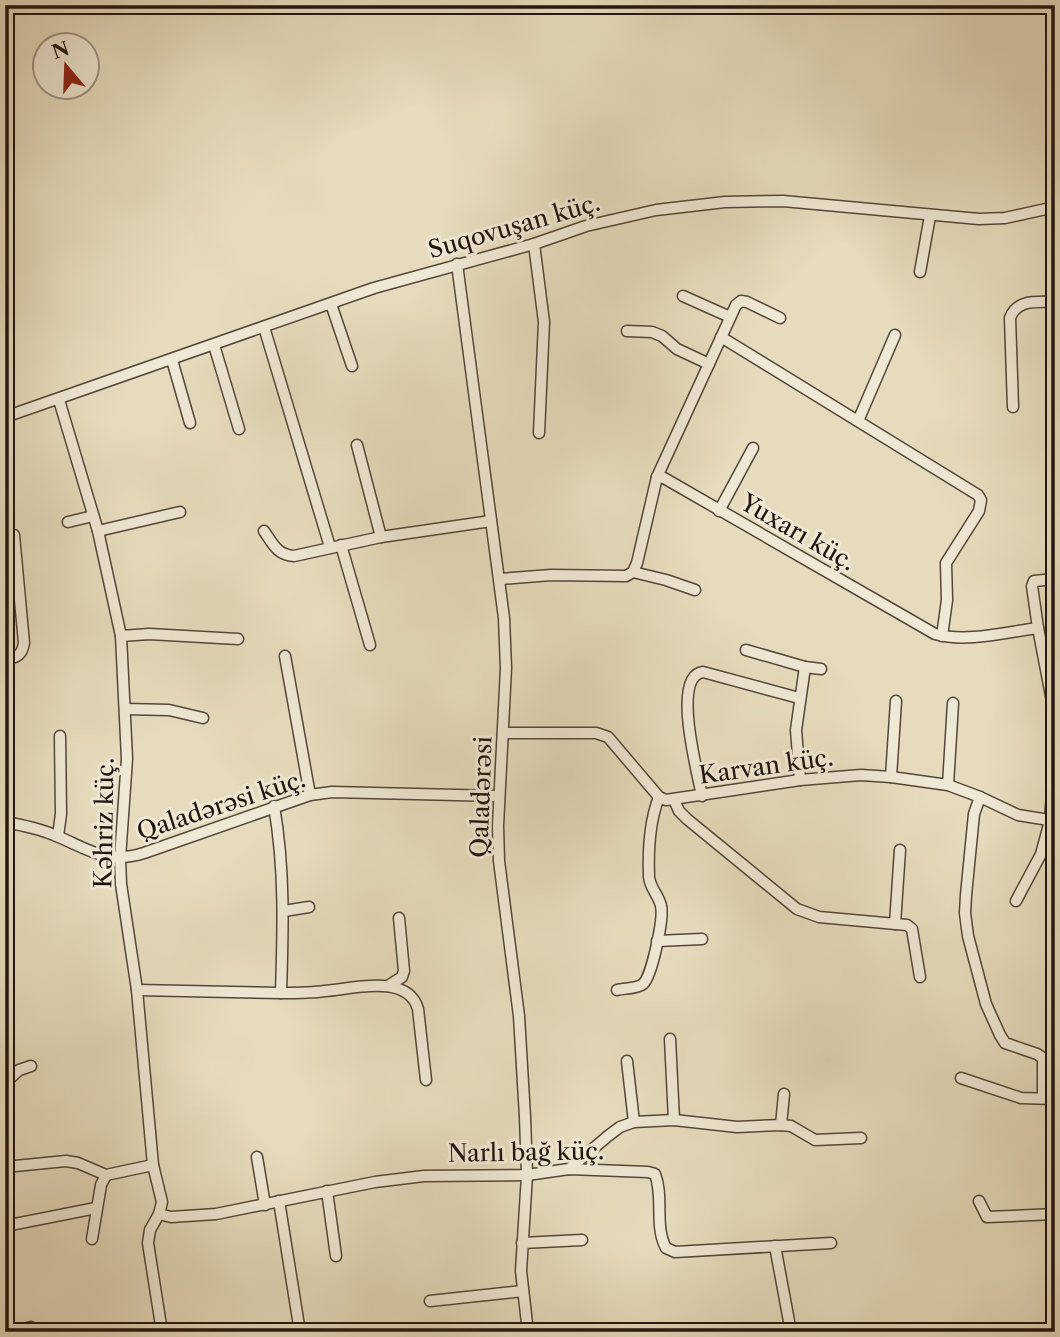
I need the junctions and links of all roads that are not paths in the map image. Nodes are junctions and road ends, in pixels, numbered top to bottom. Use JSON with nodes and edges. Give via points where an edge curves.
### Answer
{"nodes":[{"id":1,"x":1055,"y":206,"type":"edge"},
{"id":2,"x":930,"y":216,"type":"junction"},
{"id":3,"x":534,"y":244,"type":"junction"},
{"id":4,"x":457,"y":264,"type":"junction"},
{"id":5,"x":919,"y":272,"type":"dead end"},
{"id":6,"x":683,"y":296,"type":"dead end"},
{"id":7,"x":1055,"y":302,"type":"edge"},
{"id":8,"x":331,"y":303,"type":"junction"},
{"id":9,"x":730,"y":317,"type":"junction"},
{"id":10,"x":780,"y":318,"type":"dead end"},
{"id":11,"x":264,"y":327,"type":"junction"},
{"id":12,"x":627,"y":331,"type":"dead end"},
{"id":13,"x":895,"y":334,"type":"dead end"},
{"id":14,"x":722,"y":337,"type":"junction"},
{"id":15,"x":214,"y":345,"type":"junction"},
{"id":16,"x":172,"y":360,"type":"junction"},
{"id":17,"x":709,"y":364,"type":"junction"},
{"id":18,"x":352,"y":366,"type":"dead end"},
{"id":19,"x":59,"y":400,"type":"junction"},
{"id":20,"x":1013,"y":407,"type":"dead end"},
{"id":21,"x":5,"y":417,"type":"edge"},
{"id":22,"x":858,"y":421,"type":"junction"},
{"id":23,"x":190,"y":423,"type":"dead end"},
{"id":24,"x":239,"y":429,"type":"dead end"},
{"id":25,"x":539,"y":433,"type":"dead end"},
{"id":26,"x":357,"y":445,"type":"dead end"},
{"id":27,"x":753,"y":448,"type":"dead end"},
{"id":28,"x":657,"y":477,"type":"junction"},
{"id":29,"x":719,"y":510,"type":"junction"},
{"id":30,"x":180,"y":512,"type":"dead end"},
{"id":31,"x":93,"y":516,"type":"junction"},
{"id":32,"x":491,"y":521,"type":"junction"},
{"id":33,"x":68,"y":522,"type":"dead end"},
{"id":34,"x":98,"y":531,"type":"junction"},
{"id":35,"x":264,"y":531,"type":"dead end"},
{"id":36,"x":14,"y":536,"type":"dead end"},
{"id":37,"x":381,"y":537,"type":"junction"},
{"id":38,"x":336,"y":546,"type":"junction"},
{"id":39,"x":633,"y":572,"type":"junction"},
{"id":40,"x":500,"y":579,"type":"junction"},
{"id":41,"x":1055,"y":579,"type":"edge"},
{"id":42,"x":695,"y":590,"type":"dead end"},
{"id":43,"x":1038,"y":628,"type":"junction"},
{"id":44,"x":121,"y":636,"type":"junction"},
{"id":45,"x":942,"y":636,"type":"junction"},
{"id":46,"x":238,"y":639,"type":"dead end"},
{"id":47,"x":370,"y":645,"type":"dead end"},
{"id":48,"x":746,"y":650,"type":"dead end"},
{"id":49,"x":285,"y":656,"type":"dead end"},
{"id":50,"x":5,"y":659,"type":"edge"},
{"id":51,"x":805,"y":667,"type":"junction"},
{"id":52,"x":821,"y":669,"type":"dead end"},
{"id":53,"x":799,"y":698,"type":"junction"},
{"id":54,"x":896,"y":701,"type":"dead end"},
{"id":55,"x":953,"y":703,"type":"dead end"},
{"id":56,"x":125,"y":709,"type":"junction"},
{"id":57,"x":203,"y":718,"type":"dead end"},
{"id":58,"x":504,"y":733,"type":"junction"},
{"id":59,"x":1055,"y":735,"type":"edge"},
{"id":60,"x":60,"y":736,"type":"dead end"},
{"id":61,"x":1055,"y":754,"type":"edge"},
{"id":62,"x":891,"y":777,"type":"junction"},
{"id":63,"x":800,"y":780,"type":"junction"},
{"id":64,"x":948,"y":785,"type":"junction"},
{"id":65,"x":310,"y":795,"type":"junction"},
{"id":66,"x":499,"y":796,"type":"junction"},
{"id":67,"x":702,"y":796,"type":"junction"},
{"id":68,"x":659,"y":797,"type":"junction"},
{"id":69,"x":980,"y":797,"type":"junction"},
{"id":70,"x":674,"y":800,"type":"junction"},
{"id":71,"x":274,"y":806,"type":"junction"},
{"id":72,"x":1052,"y":821,"type":"edge"},
{"id":73,"x":5,"y":822,"type":"edge"},
{"id":74,"x":58,"y":836,"type":"junction"},
{"id":75,"x":900,"y":850,"type":"dead end"},
{"id":76,"x":120,"y":858,"type":"junction"},
{"id":77,"x":1016,"y":901,"type":"dead end"},
{"id":78,"x":309,"y":907,"type":"dead end"},
{"id":79,"x":284,"y":911,"type":"junction"},
{"id":80,"x":399,"y":918,"type":"dead end"},
{"id":81,"x":895,"y":924,"type":"junction"},
{"id":82,"x":702,"y":939,"type":"dead end"},
{"id":83,"x":657,"y":941,"type":"junction"},
{"id":84,"x":920,"y":977,"type":"dead end"},
{"id":85,"x":388,"y":986,"type":"junction"},
{"id":86,"x":137,"y":990,"type":"junction"},
{"id":87,"x":617,"y":990,"type":"dead end"},
{"id":88,"x":281,"y":993,"type":"junction"},
{"id":89,"x":670,"y":1039,"type":"dead end"},
{"id":90,"x":627,"y":1061,"type":"dead end"},
{"id":91,"x":31,"y":1066,"type":"dead end"},
{"id":92,"x":961,"y":1078,"type":"dead end"},
{"id":93,"x":426,"y":1080,"type":"dead end"},
{"id":94,"x":5,"y":1083,"type":"edge"},
{"id":95,"x":784,"y":1094,"type":"dead end"},
{"id":96,"x":1049,"y":1098,"type":"edge"},
{"id":97,"x":674,"y":1120,"type":"junction"},
{"id":98,"x":634,"y":1122,"type":"junction"},
{"id":99,"x":781,"y":1125,"type":"junction"},
{"id":100,"x":861,"y":1138,"type":"dead end"},
{"id":101,"x":257,"y":1157,"type":"dead end"},
{"id":102,"x":153,"y":1165,"type":"junction"},
{"id":103,"x":5,"y":1167,"type":"edge"},
{"id":104,"x":569,"y":1169,"type":"junction"},
{"id":105,"x":106,"y":1175,"type":"junction"},
{"id":106,"x":527,"y":1175,"type":"junction"},
{"id":107,"x":327,"y":1191,"type":"junction"},
{"id":108,"x":279,"y":1201,"type":"junction"},
{"id":109,"x":979,"y":1201,"type":"dead end"},
{"id":110,"x":265,"y":1205,"type":"junction"},
{"id":111,"x":96,"y":1208,"type":"junction"},
{"id":112,"x":159,"y":1214,"type":"junction"},
{"id":113,"x":1055,"y":1214,"type":"edge"},
{"id":114,"x":5,"y":1226,"type":"edge"},
{"id":115,"x":92,"y":1238,"type":"dead end"},
{"id":116,"x":582,"y":1240,"type":"dead end"},
{"id":117,"x":522,"y":1242,"type":"junction"},
{"id":118,"x":831,"y":1243,"type":"dead end"},
{"id":119,"x":775,"y":1246,"type":"junction"},
{"id":120,"x":336,"y":1256,"type":"dead end"},
{"id":121,"x":523,"y":1291,"type":"junction"},
{"id":122,"x":430,"y":1301,"type":"dead end"},
{"id":123,"x":10,"y":1332,"type":"edge"},
{"id":124,"x":37,"y":1332,"type":"edge"},
{"id":125,"x":162,"y":1332,"type":"edge"},
{"id":126,"x":300,"y":1332,"type":"edge"},
{"id":127,"x":528,"y":1332,"type":"edge"},
{"id":128,"x":791,"y":1332,"type":"edge"}],
"edges":[{"from":1,"to":2,"type":"street","name":"Suqovuşan küç.","via":[[1005,218]]},
{"from":2,"to":3,"type":"street","name":"Suqovuşan küç.","via":[[783,201],[725,202],[656,210]]},
{"from":2,"to":5,"type":"street"},
{"from":3,"to":4,"type":"street","name":"Suqovuşan küç."},
{"from":3,"to":25,"type":"street","via":[[544,323]]},
{"from":4,"to":8,"type":"street","name":"Suqovuşan küç."},
{"from":4,"to":32,"type":"street","name":"Qaladərəsi"},
{"from":6,"to":9,"type":"street"},
{"from":7,"to":20,"type":"street","via":[[1030,303],[1013,310]]},
{"from":8,"to":11,"type":"street","name":"Suqovuşan küç."},
{"from":8,"to":18,"type":"street"},
{"from":9,"to":10,"type":"street","via":[[741,302]]},
{"from":9,"to":14,"type":"street"},
{"from":11,"to":15,"type":"street","name":"Suqovuşan küç."},
{"from":11,"to":38,"type":"street"},
{"from":12,"to":17,"type":"street","via":[[662,335],[677,349]]},
{"from":13,"to":22,"type":"street"},
{"from":14,"to":17,"type":"street"},
{"from":14,"to":22,"type":"street"},
{"from":15,"to":16,"type":"street","name":"Suqovuşan küç."},
{"from":15,"to":24,"type":"street"},
{"from":16,"to":19,"type":"street","name":"Suqovuşan küç."},
{"from":16,"to":23,"type":"street"},
{"from":17,"to":28,"type":"street"},
{"from":19,"to":21,"type":"street","name":"Suqovuşan küç."},
{"from":19,"to":31,"type":"street","name":"Kəhriz küç."},
{"from":22,"to":45,"type":"street","via":[[981,500],[979,511],[946,563]]},
{"from":26,"to":37,"type":"street"},
{"from":27,"to":29,"type":"street"},
{"from":28,"to":29,"type":"street","name":"Yuxarı küç."},
{"from":28,"to":39,"type":"street"},
{"from":29,"to":45,"type":"street","name":"Yuxarı küç."},
{"from":30,"to":34,"type":"street"},
{"from":31,"to":33,"type":"street"},
{"from":31,"to":34,"type":"street","name":"Kəhriz küç."},
{"from":32,"to":37,"type":"street"},
{"from":32,"to":40,"type":"street","name":"Qaladərəsi"},
{"from":34,"to":44,"type":"street","name":"Kəhriz küç."},
{"from":35,"to":38,"type":"street","via":[[284,555]]},
{"from":36,"to":50,"type":"street","via":[[24,643],[15,658]]},
{"from":37,"to":38,"type":"street"},
{"from":38,"to":47,"type":"street"},
{"from":39,"to":40,"type":"street","via":[[618,578],[551,575]]},
{"from":39,"to":42,"type":"street"},
{"from":40,"to":58,"type":"street","name":"Qaladərəsi","via":[[506,668]]},
{"from":41,"to":43,"type":"street","via":[[1034,581],[1032,586]]},
{"from":43,"to":45,"type":"street","name":"Yuxarı küç."},
{"from":43,"to":59,"type":"street"},
{"from":44,"to":46,"type":"street"},
{"from":44,"to":56,"type":"street","name":"Kəhriz küç."},
{"from":48,"to":51,"type":"street"},
{"from":49,"to":65,"type":"street"},
{"from":51,"to":52,"type":"street"},
{"from":51,"to":53,"type":"street"},
{"from":53,"to":63,"type":"street"},
{"from":53,"to":67,"type":"street","via":[[703,672],[693,676],[686,702]]},
{"from":54,"to":62,"type":"street"},
{"from":55,"to":64,"type":"street"},
{"from":56,"to":57,"type":"street","via":[[169,710]]},
{"from":56,"to":76,"type":"street","name":"Kəhriz küç.","via":[[127,758]]},
{"from":58,"to":66,"type":"street","name":"Qaladərəsi"},
{"from":58,"to":68,"type":"street","via":[[596,733],[608,737]]},
{"from":60,"to":74,"type":"street"},
{"from":61,"to":72,"type":"street"},
{"from":62,"to":63,"type":"street","name":"Karvan küç."},
{"from":62,"to":64,"type":"street","name":"Karvan küç."},
{"from":63,"to":67,"type":"street","name":"Karvan küç."},
{"from":64,"to":69,"type":"street","name":"Karvan küç."},
{"from":65,"to":66,"type":"street","name":"Qaladərəsi küç."},
{"from":65,"to":71,"type":"street","name":"Qaladərəsi küç."},
{"from":66,"to":106,"type":"street","name":"Qaladərəsi","via":[[499,861],[519,1016]]},
{"from":67,"to":70,"type":"street","name":"Karvan küç."},
{"from":68,"to":70,"type":"street","name":"Karvan küç."},
{"from":68,"to":83,"type":"street","via":[[654,808],[649,878],[661,906]]},
{"from":69,"to":72,"type":"street","name":"Karvan küç.","via":[[1018,815]]},
{"from":69,"to":96,"type":"street","via":[[974,814],[966,895],[968,936],[986,1004],[1000,1035],[1005,1043],[1043,1058]]},
{"from":70,"to":81,"type":"street","via":[[687,819],[797,909],[819,917]]},
{"from":71,"to":76,"type":"street","name":"Qaladərəsi küç."},
{"from":71,"to":79,"type":"street"},
{"from":72,"to":77,"type":"street","via":[[1041,854]]},
{"from":73,"to":74,"type":"street","name":"Qaladərəsi küç."},
{"from":74,"to":76,"type":"street","name":"Qaladərəsi küç.","via":[[92,853]]},
{"from":75,"to":81,"type":"street"},
{"from":76,"to":86,"type":"street","name":"Kəhriz küç."},
{"from":78,"to":79,"type":"street"},
{"from":79,"to":88,"type":"street"},
{"from":80,"to":85,"type":"street","via":[[404,971]]},
{"from":81,"to":84,"type":"street","via":[[912,929]]},
{"from":82,"to":83,"type":"street"},
{"from":83,"to":87,"type":"street","via":[[646,981]]},
{"from":85,"to":88,"type":"street"},
{"from":85,"to":93,"type":"street","via":[[416,1001]]},
{"from":86,"to":88,"type":"street"},
{"from":86,"to":102,"type":"street","name":"Kəhriz küç."},
{"from":89,"to":97,"type":"street"},
{"from":90,"to":98,"type":"street"},
{"from":91,"to":94,"type":"street"},
{"from":92,"to":96,"type":"street","via":[[1012,1096]]},
{"from":95,"to":99,"type":"street"},
{"from":97,"to":98,"type":"street"},
{"from":97,"to":99,"type":"street","via":[[737,1127]]},
{"from":98,"to":104,"type":"street","via":[[620,1127]]},
{"from":99,"to":100,"type":"street","via":[[815,1140]]},
{"from":101,"to":110,"type":"street"},
{"from":102,"to":105,"type":"street"},
{"from":102,"to":112,"type":"street","name":"Kəhriz küç.","via":[[162,1202]]},
{"from":103,"to":105,"type":"street","via":[[66,1161]]},
{"from":104,"to":106,"type":"street","name":"Narlı bağ küç."},
{"from":104,"to":119,"type":"street","name":"Narlı bağ küç.","via":[[655,1174],[661,1239],[675,1252]]},
{"from":105,"to":111,"type":"street"},
{"from":106,"to":107,"type":"street","name":"Narlı bağ küç.","via":[[425,1176]]},
{"from":106,"to":117,"type":"street","name":"Qaladərəsi"},
{"from":107,"to":108,"type":"street","name":"Narlı bağ küç."},
{"from":107,"to":120,"type":"street"},
{"from":108,"to":110,"type":"street","name":"Narlı bağ küç."},
{"from":108,"to":126,"type":"street"},
{"from":109,"to":113,"type":"street","via":[[987,1217]]},
{"from":110,"to":112,"type":"street","name":"Narlı bağ küç.","via":[[196,1216]]},
{"from":111,"to":114,"type":"street"},
{"from":111,"to":115,"type":"street"},
{"from":112,"to":125,"type":"street","name":"Kəhriz küç.","via":[[148,1243]]},
{"from":116,"to":117,"type":"street"},
{"from":117,"to":121,"type":"street","name":"Qaladərəsi"},
{"from":118,"to":119,"type":"street","name":"Narlı bağ küç."},
{"from":119,"to":128,"type":"street"},
{"from":121,"to":122,"type":"street"},
{"from":121,"to":127,"type":"street","name":"Qaladərəsi"},
{"from":123,"to":124,"type":"street","via":[[31,1327]]}]}
